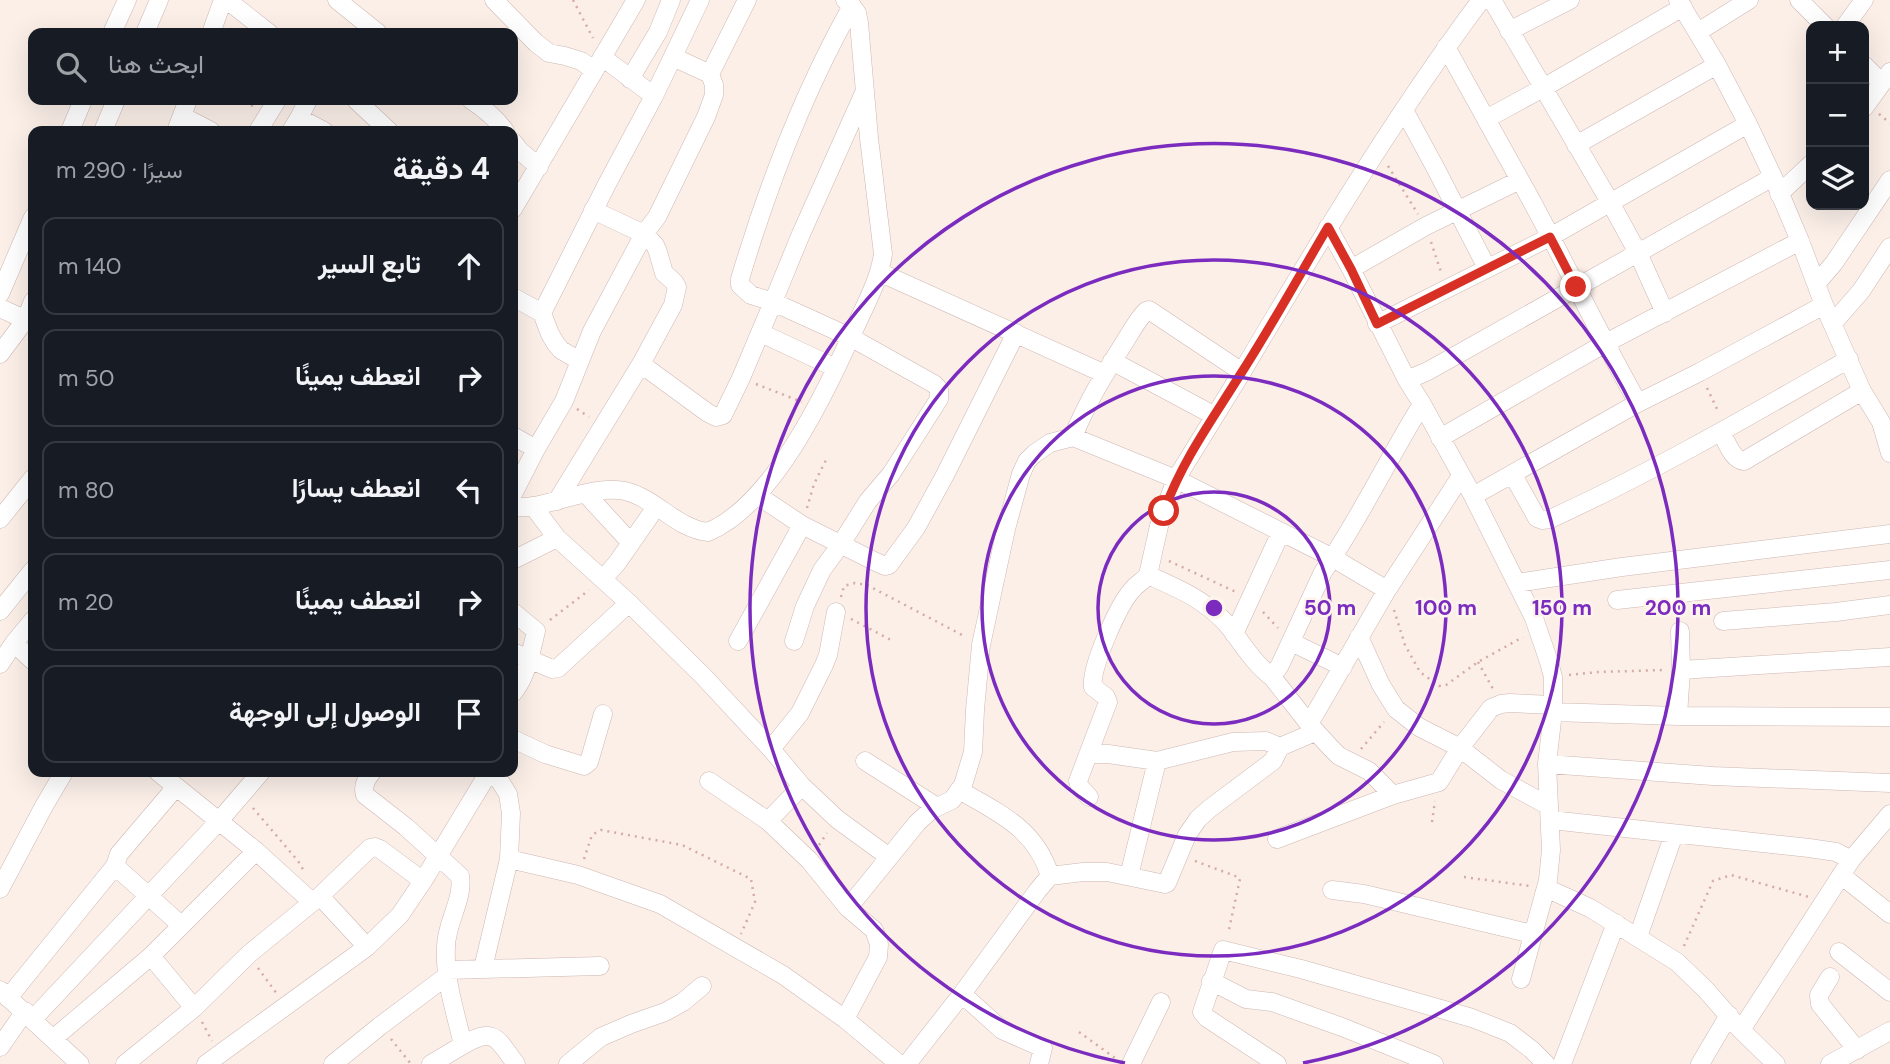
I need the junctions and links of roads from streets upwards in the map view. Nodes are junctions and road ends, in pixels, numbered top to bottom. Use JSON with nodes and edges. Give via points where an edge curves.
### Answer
{"nodes":[{"id":1,"x":127,"y":0,"type":"edge"},
{"id":2,"x":159,"y":0,"type":"edge"},
{"id":3,"x":225,"y":0,"type":"edge"},
{"id":4,"x":337,"y":0,"type":"edge"},
{"id":5,"x":494,"y":0,"type":"edge"},
{"id":6,"x":636,"y":0,"type":"edge"},
{"id":7,"x":671,"y":0,"type":"edge"},
{"id":8,"x":700,"y":0,"type":"edge"},
{"id":9,"x":747,"y":0,"type":"edge"},
{"id":10,"x":1481,"y":0,"type":"edge"},
{"id":11,"x":1492,"y":0,"type":"edge"},
{"id":12,"x":1570,"y":0,"type":"edge"},
{"id":13,"x":1749,"y":0,"type":"edge"},
{"id":14,"x":1798,"y":0,"type":"edge"},
{"id":15,"x":1864,"y":0,"type":"edge"},
{"id":16,"x":849,"y":3,"type":"edge"},
{"id":17,"x":1680,"y":3,"type":"edge"},
{"id":18,"x":1820,"y":21,"type":"edge"},
{"id":19,"x":1849,"y":21,"type":"edge"},
{"id":20,"x":114,"y":28,"type":"edge"},
{"id":21,"x":147,"y":28,"type":"edge"},
{"id":22,"x":213,"y":28,"type":"edge"},
{"id":23,"x":262,"y":28,"type":"edge"},
{"id":24,"x":372,"y":28,"type":"edge"},
{"id":25,"x":1509,"y":32,"type":"junction"},
{"id":26,"x":1698,"y":32,"type":"junction"},
{"id":27,"x":1446,"y":47,"type":"junction"},
{"id":28,"x":673,"y":57,"type":"junction"},
{"id":29,"x":598,"y":63,"type":"junction"},
{"id":30,"x":1717,"y":65,"type":"junction"},
{"id":31,"x":1869,"y":68,"type":"edge"},
{"id":32,"x":710,"y":74,"type":"junction"},
{"id":33,"x":1886,"y":78,"type":"edge"},
{"id":34,"x":630,"y":79,"type":"junction"},
{"id":35,"x":1543,"y":88,"type":"junction"},
{"id":36,"x":865,"y":90,"type":"junction"},
{"id":37,"x":654,"y":96,"type":"junction"},
{"id":38,"x":1869,"y":101,"type":"edge"},
{"id":39,"x":81,"y":105,"type":"edge"},
{"id":40,"x":114,"y":105,"type":"edge"},
{"id":41,"x":274,"y":105,"type":"edge"},
{"id":42,"x":305,"y":105,"type":"edge"},
{"id":43,"x":360,"y":105,"type":"edge"},
{"id":44,"x":478,"y":105,"type":"edge"},
{"id":45,"x":1404,"y":110,"type":"junction"},
{"id":46,"x":182,"y":116,"type":"edge"},
{"id":47,"x":1486,"y":119,"type":"junction"},
{"id":48,"x":1748,"y":124,"type":"junction"},
{"id":49,"x":295,"y":125,"type":"edge"},
{"id":50,"x":72,"y":126,"type":"edge"},
{"id":51,"x":105,"y":126,"type":"edge"},
{"id":52,"x":201,"y":126,"type":"edge"},
{"id":53,"x":261,"y":126,"type":"edge"},
{"id":54,"x":378,"y":126,"type":"edge"},
{"id":55,"x":502,"y":126,"type":"edge"},
{"id":56,"x":1576,"y":145,"type":"junction"},
{"id":57,"x":518,"y":148,"type":"edge"},
{"id":58,"x":539,"y":167,"type":"junction"},
{"id":59,"x":1806,"y":167,"type":"edge"},
{"id":60,"x":1520,"y":180,"type":"junction"},
{"id":61,"x":1890,"y":180,"type":"edge"},
{"id":62,"x":1776,"y":185,"type":"junction"},
{"id":63,"x":518,"y":201,"type":"edge"},
{"id":64,"x":1610,"y":202,"type":"junction"},
{"id":65,"x":593,"y":210,"type":"junction"},
{"id":66,"x":1457,"y":211,"type":"junction"},
{"id":67,"x":1328,"y":227,"type":"junction"},
{"id":68,"x":28,"y":229,"type":"edge"},
{"id":69,"x":644,"y":234,"type":"junction"},
{"id":70,"x":1550,"y":237,"type":"junction"},
{"id":71,"x":1800,"y":241,"type":"junction"},
{"id":72,"x":1890,"y":247,"type":"edge"},
{"id":73,"x":1638,"y":253,"type":"junction"},
{"id":74,"x":1487,"y":268,"type":"junction"},
{"id":75,"x":1351,"y":269,"type":"junction"},
{"id":76,"x":879,"y":272,"type":"junction"},
{"id":77,"x":1816,"y":284,"type":"junction"},
{"id":78,"x":1576,"y":287,"type":"junction"},
{"id":79,"x":0,"y":295,"type":"edge"},
{"id":80,"x":518,"y":300,"type":"edge"},
{"id":81,"x":773,"y":302,"type":"junction"},
{"id":82,"x":1824,"y":305,"type":"junction"},
{"id":83,"x":0,"y":308,"type":"edge"},
{"id":84,"x":542,"y":313,"type":"junction"},
{"id":85,"x":1665,"y":313,"type":"junction"},
{"id":86,"x":28,"y":320,"type":"edge"},
{"id":87,"x":28,"y":323,"type":"edge"},
{"id":88,"x":1833,"y":323,"type":"junction"},
{"id":89,"x":1377,"y":324,"type":"junction"},
{"id":90,"x":761,"y":333,"type":"junction"},
{"id":91,"x":1016,"y":333,"type":"junction"},
{"id":92,"x":850,"y":337,"type":"junction"},
{"id":93,"x":1604,"y":344,"type":"junction"},
{"id":94,"x":0,"y":354,"type":"edge"},
{"id":95,"x":1849,"y":359,"type":"junction"},
{"id":96,"x":580,"y":361,"type":"junction"},
{"id":97,"x":641,"y":364,"type":"junction"},
{"id":98,"x":1109,"y":367,"type":"junction"},
{"id":99,"x":836,"y":368,"type":"junction"},
{"id":100,"x":1242,"y":372,"type":"junction"},
{"id":101,"x":1407,"y":380,"type":"junction"},
{"id":102,"x":1862,"y":391,"type":"junction"},
{"id":103,"x":1638,"y":403,"type":"junction"},
{"id":104,"x":1422,"y":404,"type":"junction"},
{"id":105,"x":1215,"y":415,"type":"junction"},
{"id":106,"x":1885,"y":423,"type":"edge"},
{"id":107,"x":1724,"y":430,"type":"junction"},
{"id":108,"x":1073,"y":437,"type":"junction"},
{"id":109,"x":1440,"y":438,"type":"junction"},
{"id":110,"x":518,"y":439,"type":"edge"},
{"id":111,"x":536,"y":449,"type":"junction"},
{"id":112,"x":1890,"y":453,"type":"edge"},
{"id":113,"x":1513,"y":475,"type":"junction"},
{"id":114,"x":1461,"y":476,"type":"junction"},
{"id":115,"x":1176,"y":479,"type":"junction"},
{"id":116,"x":28,"y":484,"type":"edge"},
{"id":117,"x":518,"y":484,"type":"edge"},
{"id":118,"x":586,"y":494,"type":"junction"},
{"id":119,"x":757,"y":495,"type":"junction"},
{"id":120,"x":1474,"y":496,"type":"junction"},
{"id":121,"x":557,"y":501,"type":"junction"},
{"id":122,"x":533,"y":506,"type":"junction"},
{"id":123,"x":656,"y":507,"type":"junction"},
{"id":124,"x":518,"y":508,"type":"edge"},
{"id":125,"x":0,"y":519,"type":"edge"},
{"id":126,"x":802,"y":524,"type":"junction"},
{"id":127,"x":1281,"y":532,"type":"junction"},
{"id":128,"x":1890,"y":534,"type":"edge"},
{"id":129,"x":557,"y":538,"type":"junction"},
{"id":130,"x":631,"y":543,"type":"junction"},
{"id":131,"x":841,"y":544,"type":"junction"},
{"id":132,"x":518,"y":558,"type":"edge"},
{"id":133,"x":1333,"y":558,"type":"junction"},
{"id":134,"x":1890,"y":570,"type":"edge"},
{"id":135,"x":1148,"y":575,"type":"junction"},
{"id":136,"x":28,"y":576,"type":"edge"},
{"id":137,"x":603,"y":579,"type":"junction"},
{"id":138,"x":1517,"y":583,"type":"junction"},
{"id":139,"x":1387,"y":590,"type":"junction"},
{"id":140,"x":1617,"y":600,"type":"dead end"},
{"id":141,"x":629,"y":603,"type":"junction"},
{"id":142,"x":1890,"y":605,"type":"edge"},
{"id":143,"x":0,"y":611,"type":"edge"},
{"id":144,"x":836,"y":612,"type":"road end"},
{"id":145,"x":518,"y":616,"type":"edge"},
{"id":146,"x":1723,"y":621,"type":"dead end"},
{"id":147,"x":28,"y":626,"type":"edge"},
{"id":148,"x":1680,"y":631,"type":"dead end"},
{"id":149,"x":1234,"y":634,"type":"junction"},
{"id":150,"x":1359,"y":637,"type":"junction"},
{"id":151,"x":738,"y":641,"type":"dead end"},
{"id":152,"x":794,"y":641,"type":"dead end"},
{"id":153,"x":1291,"y":642,"type":"junction"},
{"id":154,"x":14,"y":643,"type":"junction"},
{"id":155,"x":521,"y":655,"type":"edge"},
{"id":156,"x":28,"y":656,"type":"edge"},
{"id":157,"x":1890,"y":657,"type":"edge"},
{"id":158,"x":0,"y":664,"type":"edge"},
{"id":159,"x":1343,"y":667,"type":"junction"},
{"id":160,"x":1681,"y":670,"type":"junction"},
{"id":161,"x":1272,"y":677,"type":"junction"},
{"id":162,"x":518,"y":686,"type":"edge"},
{"id":163,"x":1553,"y":709,"type":"junction"},
{"id":164,"x":603,"y":713,"type":"dead end"},
{"id":165,"x":1678,"y":716,"type":"junction"},
{"id":166,"x":1890,"y":717,"type":"edge"},
{"id":167,"x":1312,"y":728,"type":"junction"},
{"id":168,"x":518,"y":741,"type":"edge"},
{"id":169,"x":1280,"y":747,"type":"junction"},
{"id":170,"x":771,"y":748,"type":"junction"},
{"id":171,"x":1460,"y":748,"type":"junction"},
{"id":172,"x":1088,"y":754,"type":"junction"},
{"id":173,"x":865,"y":761,"type":"dead end"},
{"id":174,"x":1157,"y":761,"type":"junction"},
{"id":175,"x":1548,"y":764,"type":"junction"},
{"id":176,"x":61,"y":777,"type":"edge"},
{"id":177,"x":164,"y":777,"type":"edge"},
{"id":178,"x":257,"y":777,"type":"edge"},
{"id":179,"x":368,"y":777,"type":"edge"},
{"id":180,"x":489,"y":777,"type":"edge"},
{"id":181,"x":496,"y":777,"type":"edge"},
{"id":182,"x":709,"y":781,"type":"dead end"},
{"id":183,"x":1890,"y":783,"type":"edge"},
{"id":184,"x":802,"y":786,"type":"junction"},
{"id":185,"x":176,"y":787,"type":"junction"},
{"id":186,"x":960,"y":790,"type":"junction"},
{"id":187,"x":1393,"y":796,"type":"junction"},
{"id":188,"x":1089,"y":797,"type":"dead end"},
{"id":189,"x":937,"y":807,"type":"junction"},
{"id":190,"x":1550,"y":813,"type":"junction"},
{"id":191,"x":1890,"y":814,"type":"edge"},
{"id":192,"x":219,"y":821,"type":"junction"},
{"id":193,"x":768,"y":821,"type":"junction"},
{"id":194,"x":1674,"y":834,"type":"junction"},
{"id":195,"x":1277,"y":839,"type":"dead end"},
{"id":196,"x":256,"y":851,"type":"junction"},
{"id":197,"x":438,"y":857,"type":"junction"},
{"id":198,"x":889,"y":857,"type":"junction"},
{"id":199,"x":509,"y":859,"type":"junction"},
{"id":200,"x":115,"y":866,"type":"junction"},
{"id":201,"x":1846,"y":867,"type":"junction"},
{"id":202,"x":1050,"y":876,"type":"junction"},
{"id":203,"x":1129,"y":876,"type":"junction"},
{"id":204,"x":423,"y":881,"type":"junction"},
{"id":205,"x":1546,"y":888,"type":"junction"},
{"id":206,"x":0,"y":889,"type":"edge"},
{"id":207,"x":1332,"y":890,"type":"dead end"},
{"id":208,"x":148,"y":895,"type":"junction"},
{"id":209,"x":316,"y":899,"type":"junction"},
{"id":210,"x":848,"y":908,"type":"junction"},
{"id":211,"x":1890,"y":914,"type":"edge"},
{"id":212,"x":1616,"y":923,"type":"junction"},
{"id":213,"x":181,"y":925,"type":"junction"},
{"id":214,"x":1532,"y":934,"type":"junction"},
{"id":215,"x":1638,"y":937,"type":"junction"},
{"id":216,"x":368,"y":947,"type":"junction"},
{"id":217,"x":1839,"y":952,"type":"dead end"},
{"id":218,"x":150,"y":956,"type":"junction"},
{"id":219,"x":600,"y":966,"type":"dead end"},
{"id":220,"x":482,"y":968,"type":"junction"},
{"id":221,"x":448,"y":972,"type":"junction"},
{"id":222,"x":1830,"y":977,"type":"dead end"},
{"id":223,"x":1521,"y":979,"type":"dead end"},
{"id":224,"x":1212,"y":981,"type":"junction"},
{"id":225,"x":702,"y":986,"type":"dead end"},
{"id":226,"x":1890,"y":992,"type":"edge"},
{"id":227,"x":4,"y":994,"type":"edge"},
{"id":228,"x":962,"y":994,"type":"junction"},
{"id":229,"x":1161,"y":1002,"type":"dead end"},
{"id":230,"x":194,"y":1008,"type":"junction"},
{"id":231,"x":29,"y":1015,"type":"junction"},
{"id":232,"x":1728,"y":1015,"type":"junction"},
{"id":233,"x":845,"y":1019,"type":"junction"},
{"id":234,"x":1741,"y":1030,"type":"junction"},
{"id":235,"x":1890,"y":1031,"type":"edge"},
{"id":236,"x":54,"y":1038,"type":"junction"},
{"id":237,"x":463,"y":1045,"type":"junction"},
{"id":238,"x":0,"y":1047,"type":"edge"},
{"id":239,"x":1857,"y":1050,"type":"junction"},
{"id":240,"x":213,"y":1059,"type":"edge"},
{"id":241,"x":79,"y":1064,"type":"edge"},
{"id":242,"x":125,"y":1064,"type":"edge"},
{"id":243,"x":333,"y":1064,"type":"edge"},
{"id":244,"x":431,"y":1064,"type":"edge"},
{"id":245,"x":516,"y":1064,"type":"edge"},
{"id":246,"x":568,"y":1064,"type":"edge"},
{"id":247,"x":899,"y":1064,"type":"edge"},
{"id":248,"x":907,"y":1064,"type":"edge"},
{"id":249,"x":1039,"y":1064,"type":"edge"},
{"id":250,"x":1132,"y":1064,"type":"edge"},
{"id":251,"x":1277,"y":1064,"type":"edge"},
{"id":252,"x":1434,"y":1064,"type":"edge"},
{"id":253,"x":1549,"y":1064,"type":"edge"},
{"id":254,"x":1700,"y":1064,"type":"edge"},
{"id":255,"x":1776,"y":1064,"type":"edge"},
{"id":256,"x":1830,"y":1064,"type":"edge"}],
"edges":[{"from":1,"to":20,"type":"street"},
{"from":2,"to":21,"type":"street"},
{"from":3,"to":22,"type":"street"},
{"from":3,"to":23,"type":"street"},
{"from":4,"to":24,"type":"street"},
{"from":5,"to":29,"type":"street","via":[[549,53]]},
{"from":6,"to":29,"type":"street"},
{"from":7,"to":34,"type":"street"},
{"from":8,"to":28,"type":"street"},
{"from":9,"to":32,"type":"street"},
{"from":10,"to":27,"type":"street"},
{"from":11,"to":25,"type":"street"},
{"from":12,"to":25,"type":"street"},
{"from":13,"to":26,"type":"street"},
{"from":14,"to":18,"type":"street"},
{"from":15,"to":19,"type":"street"},
{"from":16,"to":36,"type":"street","via":[[859,17]]},
{"from":16,"to":81,"type":"street","via":[[778,166],[740,278],[740,285],[751,295]]},
{"from":17,"to":26,"type":"street"},
{"from":17,"to":35,"type":"street"},
{"from":25,"to":35,"type":"street"},
{"from":26,"to":30,"type":"street"},
{"from":27,"to":45,"type":"street"},
{"from":27,"to":47,"type":"street"},
{"from":28,"to":32,"type":"street"},
{"from":28,"to":37,"type":"street"},
{"from":29,"to":34,"type":"street"},
{"from":29,"to":58,"type":"street"},
{"from":30,"to":48,"type":"street"},
{"from":30,"to":56,"type":"street"},
{"from":31,"to":33,"type":"street"},
{"from":32,"to":69,"type":"street","via":[[714,95],[706,117],[657,217]]},
{"from":33,"to":38,"type":"street"},
{"from":34,"to":37,"type":"street"},
{"from":35,"to":47,"type":"street"},
{"from":35,"to":56,"type":"street"},
{"from":36,"to":76,"type":"street","via":[[883,254]]},
{"from":36,"to":81,"type":"street"},
{"from":37,"to":65,"type":"street"},
{"from":39,"to":50,"type":"street"},
{"from":40,"to":51,"type":"street"},
{"from":41,"to":53,"type":"street"},
{"from":42,"to":49,"type":"street"},
{"from":43,"to":54,"type":"street"},
{"from":44,"to":55,"type":"street"},
{"from":45,"to":66,"type":"street"},
{"from":45,"to":67,"type":"street"},
{"from":46,"to":52,"type":"street"},
{"from":47,"to":60,"type":"street"},
{"from":48,"to":62,"type":"street"},
{"from":48,"to":64,"type":"street"},
{"from":56,"to":64,"type":"street"},
{"from":57,"to":58,"type":"street"},
{"from":58,"to":63,"type":"street"},
{"from":59,"to":62,"type":"street"},
{"from":60,"to":66,"type":"street"},
{"from":60,"to":70,"type":"street"},
{"from":61,"to":77,"type":"street"},
{"from":62,"to":71,"type":"street"},
{"from":62,"to":73,"type":"street"},
{"from":64,"to":70,"type":"street"},
{"from":64,"to":73,"type":"street"},
{"from":65,"to":69,"type":"street"},
{"from":65,"to":84,"type":"street"},
{"from":66,"to":74,"type":"street"},
{"from":66,"to":75,"type":"street"},
{"from":67,"to":75,"type":"street"},
{"from":67,"to":100,"type":"street"},
{"from":68,"to":79,"type":"street"},
{"from":69,"to":96,"type":"street"},
{"from":69,"to":97,"type":"street","via":[[655,245],[664,273],[677,287],[673,305]]},
{"from":70,"to":74,"type":"street"},
{"from":70,"to":78,"type":"street"},
{"from":71,"to":77,"type":"street"},
{"from":71,"to":85,"type":"street"},
{"from":72,"to":88,"type":"street"},
{"from":73,"to":78,"type":"street"},
{"from":73,"to":85,"type":"street"},
{"from":74,"to":89,"type":"street"},
{"from":75,"to":89,"type":"street"},
{"from":76,"to":91,"type":"street"},
{"from":76,"to":92,"type":"street"},
{"from":77,"to":82,"type":"street"},
{"from":78,"to":93,"type":"street"},
{"from":78,"to":101,"type":"street"},
{"from":80,"to":84,"type":"street"},
{"from":81,"to":90,"type":"street"},
{"from":81,"to":92,"type":"street"},
{"from":82,"to":88,"type":"street"},
{"from":82,"to":103,"type":"street"},
{"from":83,"to":86,"type":"street"},
{"from":84,"to":96,"type":"street","via":[[556,344]]},
{"from":85,"to":93,"type":"street"},
{"from":87,"to":94,"type":"street"},
{"from":88,"to":95,"type":"street"},
{"from":89,"to":101,"type":"street"},
{"from":90,"to":97,"type":"street","via":[[719,417]]},
{"from":90,"to":99,"type":"street"},
{"from":91,"to":98,"type":"street"},
{"from":91,"to":131,"type":"street","via":[[945,475],[890,564],[885,566]]},
{"from":92,"to":99,"type":"street"},
{"from":92,"to":131,"type":"street","via":[[934,384],[940,394]]},
{"from":93,"to":103,"type":"street"},
{"from":93,"to":109,"type":"street"},
{"from":95,"to":102,"type":"street"},
{"from":95,"to":107,"type":"street"},
{"from":96,"to":111,"type":"street","via":[[564,401]]},
{"from":97,"to":121,"type":"street"},
{"from":98,"to":100,"type":"street","via":[[1149,310]]},
{"from":98,"to":105,"type":"street"},
{"from":98,"to":108,"type":"street"},
{"from":99,"to":119,"type":"street","via":[[793,449]]},
{"from":100,"to":105,"type":"street"},
{"from":101,"to":104,"type":"street"},
{"from":102,"to":106,"type":"street"},
{"from":102,"to":107,"type":"street","via":[[1744,461],[1735,458]]},
{"from":103,"to":113,"type":"street"},
{"from":104,"to":109,"type":"street"},
{"from":104,"to":133,"type":"street"},
{"from":105,"to":115,"type":"street"},
{"from":106,"to":112,"type":"street"},
{"from":107,"to":113,"type":"street","via":[[1545,520],[1537,518]]},
{"from":108,"to":115,"type":"street"},
{"from":108,"to":186,"type":"street","via":[[1050,443],[1034,454],[1021,474],[981,645],[973,752]]},
{"from":109,"to":114,"type":"street"},
{"from":110,"to":111,"type":"street"},
{"from":111,"to":117,"type":"street"},
{"from":113,"to":120,"type":"street"},
{"from":114,"to":120,"type":"street"},
{"from":114,"to":139,"type":"street"},
{"from":115,"to":127,"type":"street"},
{"from":115,"to":135,"type":"street"},
{"from":116,"to":125,"type":"street"},
{"from":118,"to":121,"type":"street"},
{"from":118,"to":123,"type":"street","via":[[626,492]]},
{"from":118,"to":130,"type":"street"},
{"from":119,"to":123,"type":"street","via":[[708,532]]},
{"from":119,"to":126,"type":"street"},
{"from":120,"to":138,"type":"street"},
{"from":121,"to":122,"type":"street"},
{"from":122,"to":124,"type":"street"},
{"from":122,"to":129,"type":"street"},
{"from":123,"to":130,"type":"street"},
{"from":126,"to":131,"type":"street"},
{"from":126,"to":151,"type":"street"},
{"from":127,"to":133,"type":"street"},
{"from":127,"to":149,"type":"street"},
{"from":128,"to":138,"type":"street"},
{"from":129,"to":132,"type":"street"},
{"from":129,"to":137,"type":"street"},
{"from":130,"to":137,"type":"street"},
{"from":131,"to":152,"type":"street","via":[[815,582]]},
{"from":133,"to":139,"type":"street"},
{"from":133,"to":153,"type":"street"},
{"from":134,"to":140,"type":"street"},
{"from":135,"to":149,"type":"street","via":[[1196,597]]},
{"from":135,"to":172,"type":"street","via":[[1130,591],[1096,663],[1093,687],[1108,702]]},
{"from":136,"to":143,"type":"street"},
{"from":137,"to":141,"type":"street"},
{"from":138,"to":163,"type":"street","via":[[1539,630],[1553,677]]},
{"from":139,"to":150,"type":"street"},
{"from":141,"to":155,"type":"street","via":[[558,668]]},
{"from":141,"to":170,"type":"street"},
{"from":142,"to":146,"type":"street"},
{"from":144,"to":170,"type":"street","via":[[824,665],[800,713]]},
{"from":145,"to":155,"type":"street","via":[[536,631]]},
{"from":147,"to":154,"type":"street"},
{"from":148,"to":160,"type":"street"},
{"from":149,"to":161,"type":"street"},
{"from":150,"to":159,"type":"street"},
{"from":150,"to":171,"type":"street","via":[[1396,709]]},
{"from":153,"to":159,"type":"street"},
{"from":153,"to":161,"type":"street"},
{"from":154,"to":156,"type":"street"},
{"from":154,"to":158,"type":"street"},
{"from":155,"to":162,"type":"street"},
{"from":157,"to":160,"type":"street"},
{"from":159,"to":167,"type":"street"},
{"from":160,"to":165,"type":"street"},
{"from":161,"to":167,"type":"street"},
{"from":163,"to":165,"type":"street"},
{"from":163,"to":171,"type":"street","via":[[1525,703],[1491,708]]},
{"from":163,"to":175,"type":"street"},
{"from":164,"to":168,"type":"street","via":[[584,766]]},
{"from":165,"to":166,"type":"street"},
{"from":167,"to":169,"type":"street"},
{"from":167,"to":187,"type":"street"},
{"from":169,"to":174,"type":"street","via":[[1266,741],[1233,742]]},
{"from":169,"to":203,"type":"street","via":[[1273,761],[1198,819],[1167,883]]},
{"from":170,"to":184,"type":"street"},
{"from":171,"to":187,"type":"street","via":[[1439,782]]},
{"from":171,"to":190,"type":"street"},
{"from":172,"to":174,"type":"street"},
{"from":172,"to":188,"type":"street","via":[[1078,781]]},
{"from":173,"to":189,"type":"street"},
{"from":174,"to":203,"type":"street"},
{"from":175,"to":183,"type":"street"},
{"from":175,"to":190,"type":"street"},
{"from":176,"to":206,"type":"street"},
{"from":177,"to":185,"type":"street"},
{"from":178,"to":192,"type":"street"},
{"from":179,"to":197,"type":"street","via":[[365,795]]},
{"from":180,"to":197,"type":"street"},
{"from":181,"to":199,"type":"street","via":[[508,794]]},
{"from":182,"to":193,"type":"street"},
{"from":184,"to":193,"type":"street"},
{"from":184,"to":198,"type":"street"},
{"from":185,"to":192,"type":"street"},
{"from":185,"to":200,"type":"street","via":[[120,853]]},
{"from":186,"to":189,"type":"street"},
{"from":186,"to":202,"type":"street","via":[[1028,836],[1045,859]]},
{"from":187,"to":195,"type":"street"},
{"from":189,"to":198,"type":"street"},
{"from":190,"to":194,"type":"street"},
{"from":190,"to":205,"type":"street"},
{"from":191,"to":201,"type":"street"},
{"from":192,"to":196,"type":"street"},
{"from":192,"to":208,"type":"street"},
{"from":193,"to":210,"type":"street","via":[[809,860]]},
{"from":194,"to":201,"type":"street","via":[[1825,850],[1843,854]]},
{"from":194,"to":215,"type":"street"},
{"from":196,"to":209,"type":"street"},
{"from":196,"to":213,"type":"street"},
{"from":197,"to":204,"type":"street"},
{"from":197,"to":221,"type":"street","via":[[461,880],[447,932]]},
{"from":198,"to":210,"type":"street"},
{"from":199,"to":220,"type":"street"},
{"from":199,"to":233,"type":"street","via":[[578,875],[660,904],[783,975]]},
{"from":200,"to":208,"type":"street"},
{"from":200,"to":227,"type":"street"},
{"from":201,"to":211,"type":"street"},
{"from":201,"to":234,"type":"street"},
{"from":202,"to":203,"type":"street","via":[[1107,872]]},
{"from":202,"to":228,"type":"street"},
{"from":204,"to":209,"type":"street","via":[[373,846]]},
{"from":204,"to":216,"type":"street","via":[[400,915]]},
{"from":205,"to":212,"type":"street"},
{"from":205,"to":214,"type":"street"},
{"from":207,"to":214,"type":"street"},
{"from":208,"to":213,"type":"street"},
{"from":208,"to":231,"type":"street"},
{"from":209,"to":216,"type":"street"},
{"from":209,"to":230,"type":"street","via":[[249,954]]},
{"from":210,"to":233,"type":"street","via":[[874,930],[879,949]]},
{"from":212,"to":215,"type":"street"},
{"from":212,"to":253,"type":"street"},
{"from":213,"to":218,"type":"street"},
{"from":214,"to":223,"type":"street"},
{"from":215,"to":232,"type":"street","via":[[1677,962]]},
{"from":216,"to":240,"type":"street"},
{"from":217,"to":226,"type":"street"},
{"from":218,"to":230,"type":"street"},
{"from":218,"to":236,"type":"street"},
{"from":219,"to":220,"type":"street"},
{"from":220,"to":221,"type":"street"},
{"from":221,"to":237,"type":"street"},
{"from":221,"to":243,"type":"street"},
{"from":222,"to":239,"type":"street","via":[[1819,995],[1821,1004]]},
{"from":224,"to":251,"type":"street","via":[[1204,1016]]},
{"from":224,"to":252,"type":"street","via":[[1246,999],[1272,1002]]},
{"from":224,"to":253,"type":"street","via":[[1223,950],[1301,969],[1510,1032]]},
{"from":225,"to":246,"type":"street","via":[[665,1012],[601,1037]]},
{"from":227,"to":231,"type":"street"},
{"from":228,"to":248,"type":"street"},
{"from":228,"to":249,"type":"street","via":[[1002,1030],[1043,1048]]},
{"from":229,"to":250,"type":"street"},
{"from":230,"to":242,"type":"street"},
{"from":231,"to":236,"type":"street"},
{"from":231,"to":238,"type":"street"},
{"from":232,"to":234,"type":"street"},
{"from":232,"to":254,"type":"street"},
{"from":233,"to":247,"type":"street"},
{"from":234,"to":255,"type":"street"},
{"from":235,"to":239,"type":"street"},
{"from":236,"to":241,"type":"street"},
{"from":237,"to":244,"type":"street"},
{"from":237,"to":245,"type":"street","via":[[491,1035]]},
{"from":239,"to":256,"type":"street"}]}
